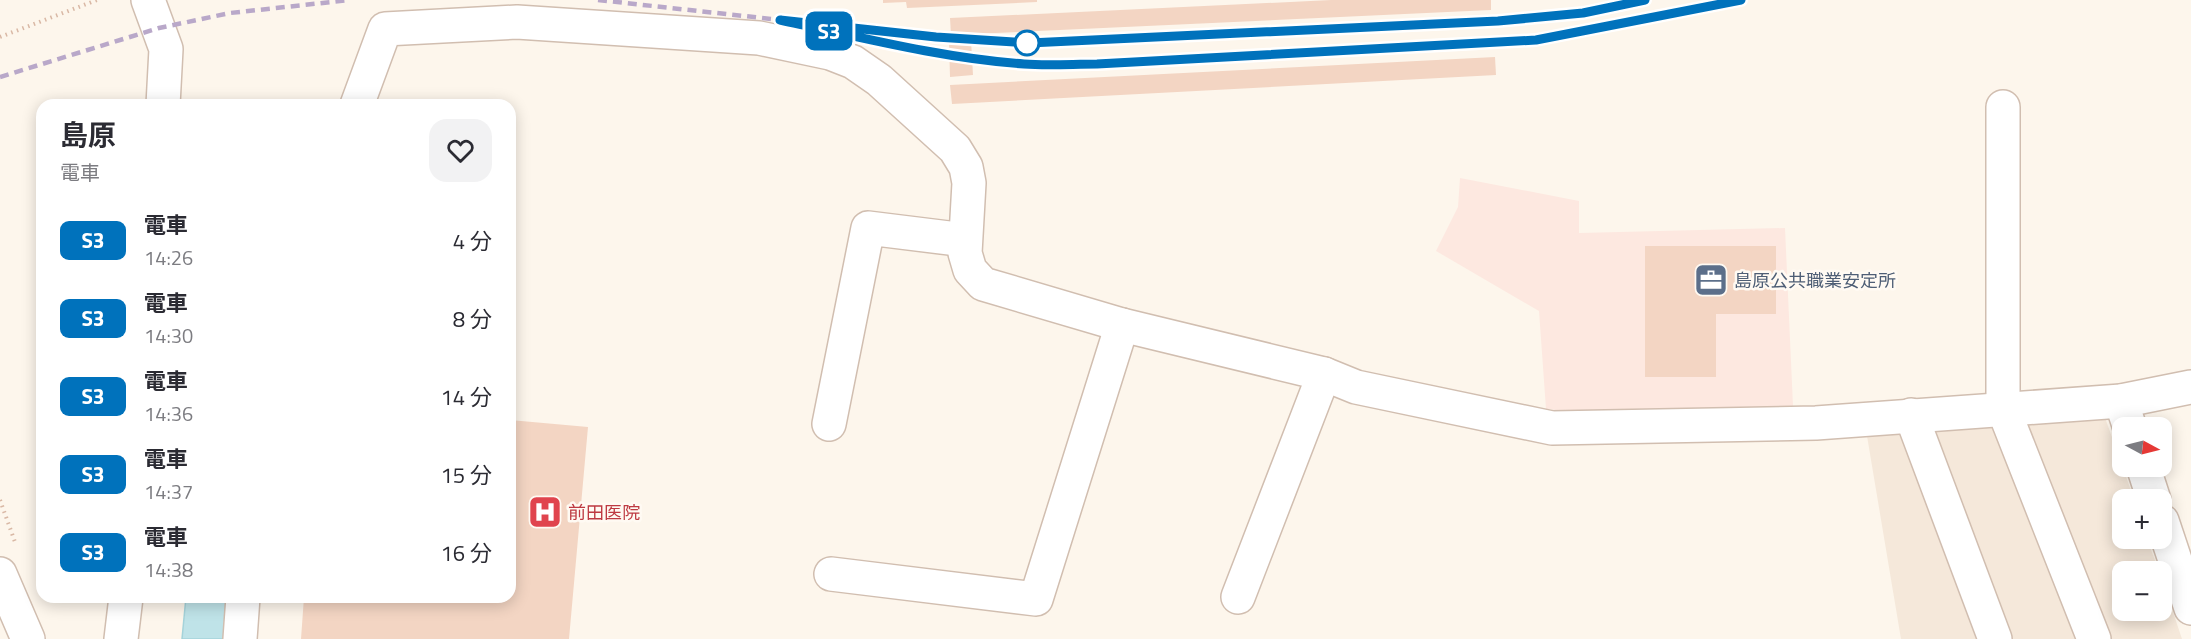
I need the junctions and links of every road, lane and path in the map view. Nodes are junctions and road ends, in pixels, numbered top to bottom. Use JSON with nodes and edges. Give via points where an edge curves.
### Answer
{"nodes":[{"id":1,"x":97,"y":0,"type":"edge"},
{"id":2,"x":148,"y":0,"type":"edge"},
{"id":3,"x":0,"y":38,"type":"edge"},
{"id":4,"x":164,"y":99,"type":"edge"},
{"id":5,"x":359,"y":99,"type":"edge"},
{"id":6,"x":2003,"y":107,"type":"dead end"},
{"id":7,"x":966,"y":240,"type":"junction"},
{"id":8,"x":1122,"y":325,"type":"junction"},
{"id":9,"x":1324,"y":375,"type":"junction"},
{"id":10,"x":2191,"y":387,"type":"edge"},
{"id":11,"x":2004,"y":408,"type":"junction"},
{"id":12,"x":2125,"y":414,"type":"edge"},
{"id":13,"x":1911,"y":415,"type":"junction"},
{"id":14,"x":829,"y":424,"type":"dead end"},
{"id":15,"x":2171,"y":549,"type":"edge"},
{"id":16,"x":0,"y":574,"type":"edge"},
{"id":17,"x":831,"y":574,"type":"dead end"},
{"id":18,"x":1238,"y":597,"type":"dead end"},
{"id":19,"x":125,"y":603,"type":"edge"},
{"id":20,"x":243,"y":603,"type":"edge"},
{"id":21,"x":2191,"y":608,"type":"edge"},
{"id":22,"x":27,"y":639,"type":"edge"},
{"id":23,"x":120,"y":639,"type":"edge"},
{"id":24,"x":240,"y":639,"type":"edge"},
{"id":25,"x":1995,"y":639,"type":"edge"},
{"id":26,"x":2094,"y":639,"type":"edge"}],
"edges":[{"from":1,"to":3,"type":"path"},
{"from":2,"to":4,"type":"street","via":[[166,49]]},
{"from":5,"to":7,"type":"street","via":[[385,29],[517,22],[759,38],[830,53],[853,62],[879,80],[955,149],[966,166],[969,183]]},
{"from":6,"to":11,"type":"street"},
{"from":7,"to":8,"type":"street","via":[[970,270],[983,284]]},
{"from":7,"to":14,"type":"street","via":[[868,228]]},
{"from":8,"to":9,"type":"street"},
{"from":8,"to":17,"type":"street","via":[[1036,599]]},
{"from":9,"to":13,"type":"street","via":[[1356,387],[1552,428],[1816,423]]},
{"from":9,"to":18,"type":"street"},
{"from":10,"to":12,"type":"street"},
{"from":11,"to":12,"type":"street"},
{"from":11,"to":13,"type":"street"},
{"from":11,"to":26,"type":"street"},
{"from":13,"to":25,"type":"street"},
{"from":15,"to":21,"type":"street"},
{"from":16,"to":22,"type":"street"},
{"from":19,"to":23,"type":"street"},
{"from":20,"to":24,"type":"street"}]}
